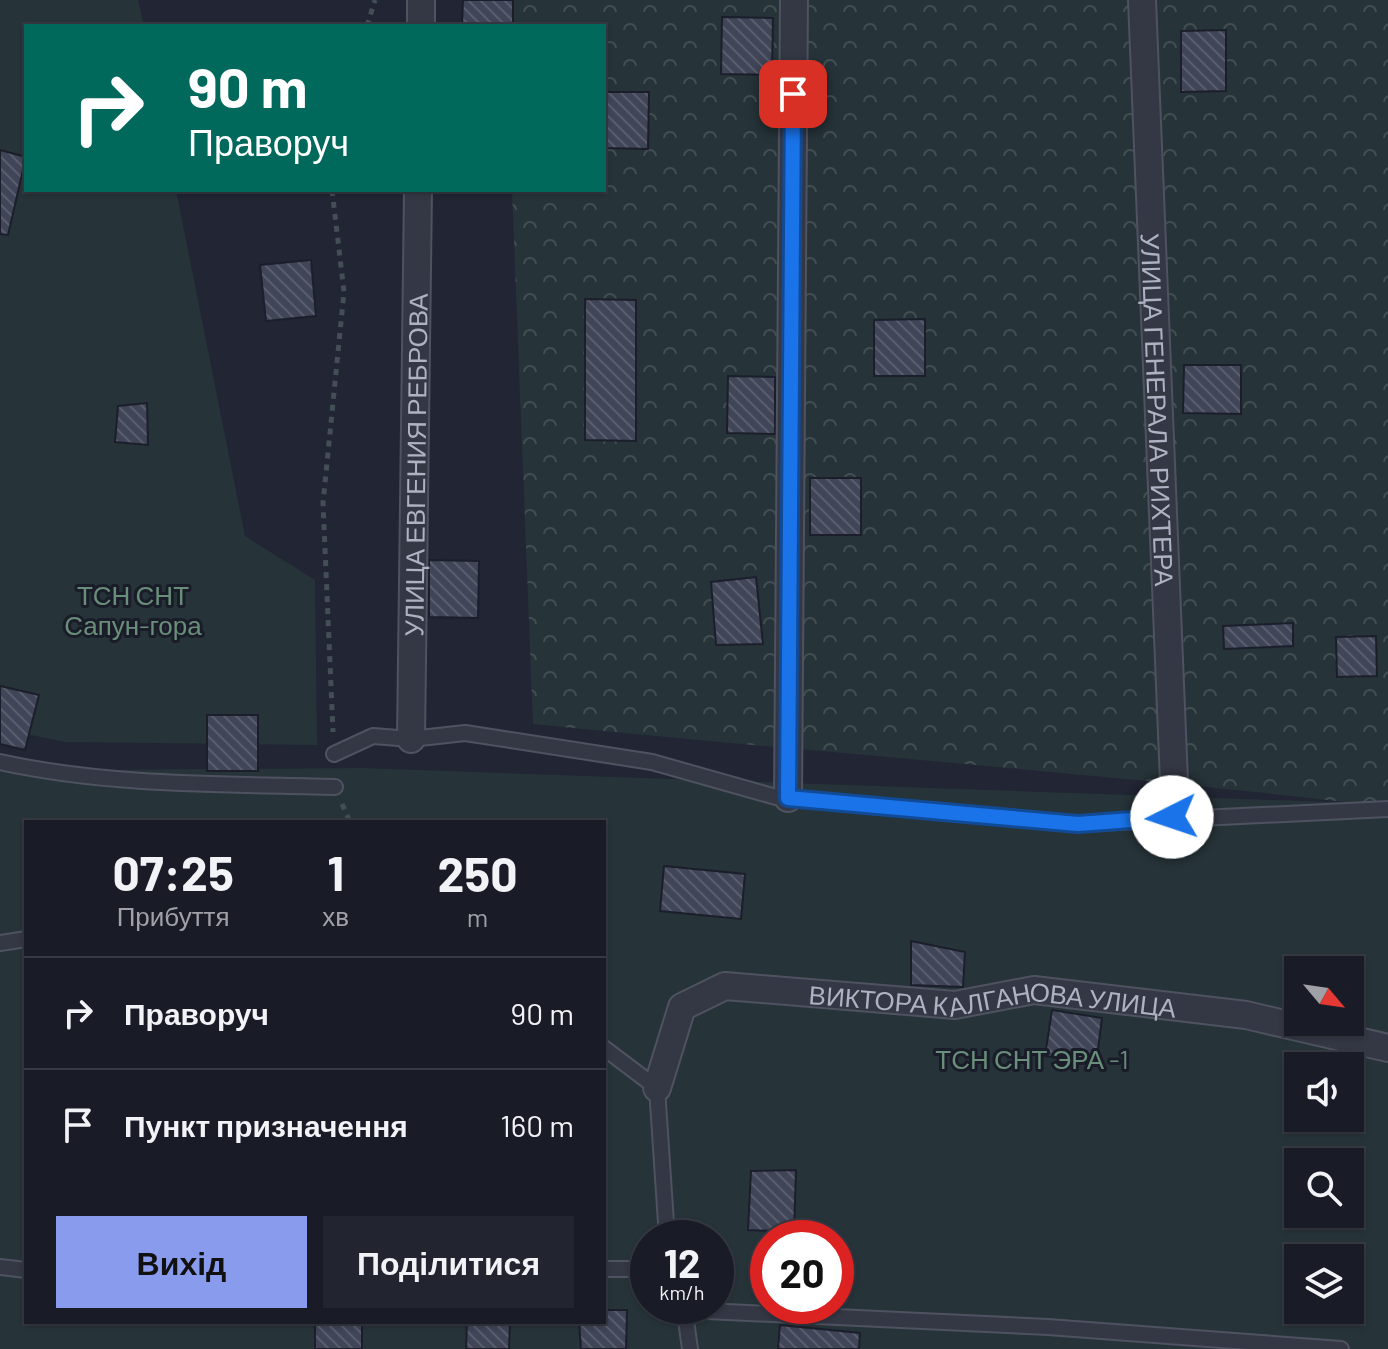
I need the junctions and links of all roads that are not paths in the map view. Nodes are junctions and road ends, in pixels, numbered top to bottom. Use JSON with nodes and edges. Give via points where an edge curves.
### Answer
{"nodes":[{"id":1,"x":421,"y":0,"type":"edge"},
{"id":2,"x":794,"y":0,"type":"edge"},
{"id":3,"x":1142,"y":0,"type":"edge"},
{"id":4,"x":421,"y":24,"type":"edge"},
{"id":5,"x":418,"y":192,"type":"edge"},
{"id":6,"x":411,"y":739,"type":"junction"},
{"id":7,"x":334,"y":754,"type":"road end"},
{"id":8,"x":0,"y":762,"type":"edge"},
{"id":9,"x":335,"y":787,"type":"road end"},
{"id":10,"x":788,"y":798,"type":"junction"},
{"id":11,"x":1388,"y":809,"type":"edge"},
{"id":12,"x":1172,"y":817,"type":"junction"},
{"id":13,"x":24,"y":939,"type":"edge"},
{"id":14,"x":0,"y":943,"type":"edge"},
{"id":15,"x":1388,"y":1048,"type":"edge"},
{"id":16,"x":606,"y":1050,"type":"edge"},
{"id":17,"x":657,"y":1088,"type":"junction"},
{"id":18,"x":666,"y":1220,"type":"edge"},
{"id":19,"x":0,"y":1267,"type":"edge"},
{"id":20,"x":606,"y":1269,"type":"edge"},
{"id":21,"x":630,"y":1269,"type":"edge"},
{"id":22,"x":24,"y":1270,"type":"edge"},
{"id":23,"x":734,"y":1311,"type":"edge"},
{"id":24,"x":686,"y":1324,"type":"edge"},
{"id":25,"x":690,"y":1349,"type":"edge"},
{"id":26,"x":1341,"y":1349,"type":"edge"}],
"edges":[{"from":1,"to":4,"type":"street"},
{"from":2,"to":10,"type":"street"},
{"from":3,"to":12,"type":"street","name":"УЛИЦА ГЕНЕРАЛА РИХТЕРА"},
{"from":5,"to":6,"type":"street","name":"УЛИЦА ЕВГЕНИЯ РЕБРОВА"},
{"from":6,"to":7,"type":"lane","via":[[373,736]]},
{"from":6,"to":10,"type":"lane","via":[[465,733],[546,744],[652,762]]},
{"from":8,"to":9,"type":"lane","via":[[119,778]]},
{"from":10,"to":12,"type":"lane","via":[[1078,824]]},
{"from":11,"to":12,"type":"lane"},
{"from":13,"to":14,"type":"lane"},
{"from":15,"to":17,"type":"street","name":"ВИКТОРА КАЛГАНОВА УЛИЦА","via":[[1246,1015],[1034,990],[955,1005],[725,986],[682,1007]]},
{"from":16,"to":17,"type":"lane"},
{"from":17,"to":18,"type":"lane"},
{"from":19,"to":22,"type":"lane"},
{"from":20,"to":21,"type":"lane"},
{"from":23,"to":26,"type":"lane"},
{"from":24,"to":25,"type":"lane"}]}
